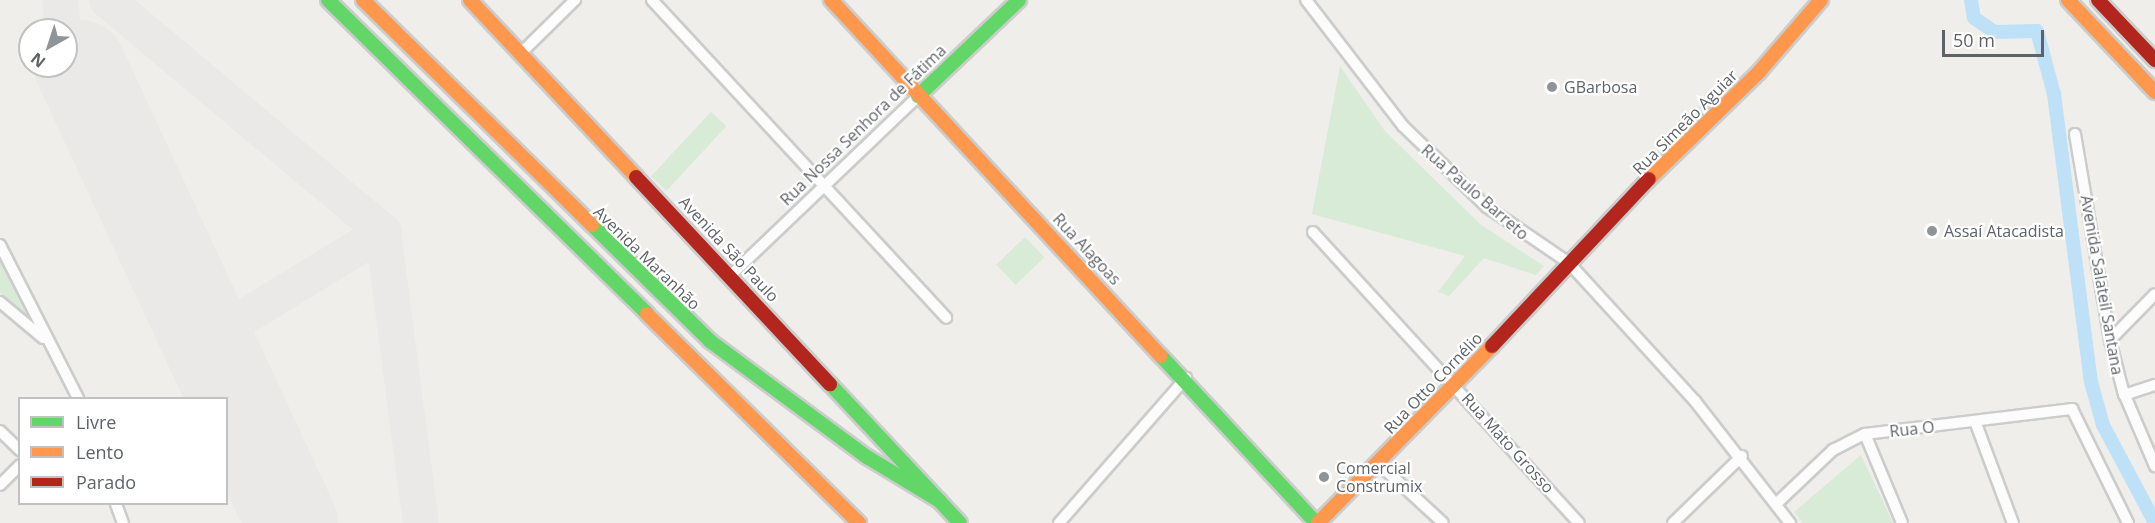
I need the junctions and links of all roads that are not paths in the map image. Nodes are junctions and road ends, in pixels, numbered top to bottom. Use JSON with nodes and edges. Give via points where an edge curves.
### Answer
{"nodes":[{"id":1,"x":328,"y":0,"type":"edge"},
{"id":2,"x":363,"y":0,"type":"edge"},
{"id":3,"x":470,"y":0,"type":"edge"},
{"id":4,"x":575,"y":0,"type":"edge"},
{"id":5,"x":652,"y":0,"type":"edge"},
{"id":6,"x":831,"y":0,"type":"edge"},
{"id":7,"x":1019,"y":0,"type":"edge"},
{"id":8,"x":1306,"y":0,"type":"edge"},
{"id":9,"x":1821,"y":0,"type":"edge"},
{"id":10,"x":2068,"y":0,"type":"edge"},
{"id":11,"x":2098,"y":0,"type":"edge"},
{"id":12,"x":521,"y":53,"type":"junction"},
{"id":13,"x":2155,"y":60,"type":"edge"},
{"id":14,"x":2155,"y":92,"type":"edge"},
{"id":15,"x":918,"y":96,"type":"junction"},
{"id":16,"x":2076,"y":134,"type":"dead end"},
{"id":17,"x":823,"y":185,"type":"junction"},
{"id":18,"x":1313,"y":232,"type":"dead end"},
{"id":19,"x":0,"y":245,"type":"edge"},
{"id":20,"x":1569,"y":263,"type":"junction"},
{"id":21,"x":731,"y":275,"type":"junction"},
{"id":22,"x":2155,"y":294,"type":"edge"},
{"id":23,"x":0,"y":302,"type":"edge"},
{"id":24,"x":946,"y":318,"type":"dead end"},
{"id":25,"x":2110,"y":340,"type":"junction"},
{"id":26,"x":48,"y":342,"type":"junction"},
{"id":27,"x":1186,"y":378,"type":"junction"},
{"id":28,"x":1456,"y":385,"type":"junction"},
{"id":29,"x":2155,"y":385,"type":"edge"},
{"id":30,"x":2124,"y":395,"type":"junction"},
{"id":31,"x":77,"y":397,"type":"edge"},
{"id":32,"x":1975,"y":421,"type":"junction"},
{"id":33,"x":0,"y":431,"type":"edge"},
{"id":34,"x":1865,"y":434,"type":"junction"},
{"id":35,"x":18,"y":448,"type":"edge"},
{"id":36,"x":1742,"y":456,"type":"junction"},
{"id":37,"x":1378,"y":463,"type":"junction"},
{"id":38,"x":2155,"y":466,"type":"edge"},
{"id":39,"x":18,"y":467,"type":"edge"},
{"id":40,"x":0,"y":485,"type":"edge"},
{"id":41,"x":940,"y":501,"type":"junction"},
{"id":42,"x":1776,"y":504,"type":"junction"},
{"id":43,"x":116,"y":505,"type":"edge"},
{"id":44,"x":843,"y":508,"type":"junction"},
{"id":45,"x":123,"y":523,"type":"edge"},
{"id":46,"x":859,"y":523,"type":"edge"},
{"id":47,"x":864,"y":523,"type":"edge"},
{"id":48,"x":960,"y":523,"type":"edge"},
{"id":49,"x":1059,"y":523,"type":"edge"},
{"id":50,"x":1317,"y":523,"type":"edge"},
{"id":51,"x":1443,"y":523,"type":"edge"},
{"id":52,"x":1579,"y":523,"type":"edge"},
{"id":53,"x":1673,"y":523,"type":"edge"},
{"id":54,"x":1790,"y":523,"type":"edge"},
{"id":55,"x":1902,"y":523,"type":"edge"},
{"id":56,"x":2013,"y":523,"type":"edge"},
{"id":57,"x":2128,"y":523,"type":"edge"}],
"edges":[{"from":1,"to":44,"type":"main road"},
{"from":2,"to":41,"type":"main road","name":"Avenida Maranhão","via":[[710,341],[867,457]]},
{"from":3,"to":12,"type":"main road","name":"Avenida São Paulo"},
{"from":4,"to":12,"type":"street"},
{"from":5,"to":17,"type":"street"},
{"from":6,"to":15,"type":"main road","name":"Rua Alagoas"},
{"from":7,"to":15,"type":"main road","name":"Rua Nossa Senhora de Fátima"},
{"from":8,"to":20,"type":"street","name":"Rua Paulo Barreto","via":[[1419,144],[1507,224]]},
{"from":9,"to":20,"type":"main road","name":"Rua Simeão Aguiar","via":[[1765,65]]},
{"from":10,"to":14,"type":"main road"},
{"from":11,"to":13,"type":"main road"},
{"from":12,"to":21,"type":"main road","name":"Avenida São Paulo"},
{"from":15,"to":17,"type":"street","name":"Rua Nossa Senhora de Fátima"},
{"from":15,"to":27,"type":"main road","name":"Rua Alagoas"},
{"from":16,"to":25,"type":"street","name":"Avenida Salateil Santana"},
{"from":17,"to":21,"type":"street","name":"Rua Nossa Senhora de Fátima"},
{"from":17,"to":24,"type":"street"},
{"from":18,"to":28,"type":"street","name":"Rua Mato Grosso"},
{"from":19,"to":26,"type":"street"},
{"from":20,"to":28,"type":"main road","name":"Rua Otto Cornélio"},
{"from":20,"to":36,"type":"street","name":"Rua Paulo Barreto"},
{"from":21,"to":41,"type":"main road","name":"Avenida São Paulo"},
{"from":22,"to":25,"type":"street"},
{"from":23,"to":26,"type":"street"},
{"from":25,"to":30,"type":"street","name":"Avenida Salateil Santana"},
{"from":26,"to":31,"type":"street"},
{"from":27,"to":49,"type":"street"},
{"from":27,"to":50,"type":"main road","name":"Rua Alagoas"},
{"from":28,"to":37,"type":"main road","name":"Rua Otto Cornélio"},
{"from":28,"to":52,"type":"street","name":"Rua Mato Grosso"},
{"from":29,"to":30,"type":"street"},
{"from":30,"to":38,"type":"street","name":"Avenida Salateil Santana"},
{"from":32,"to":34,"type":"street","name":"Rua O"},
{"from":32,"to":56,"type":"street"},
{"from":32,"to":57,"type":"street","name":"Rua O","via":[[2072,409]]},
{"from":33,"to":35,"type":"street"},
{"from":34,"to":42,"type":"street","name":"Rua O","via":[[1833,450]]},
{"from":34,"to":55,"type":"street"},
{"from":36,"to":42,"type":"street","name":"Rua Paulo Barreto"},
{"from":36,"to":53,"type":"street"},
{"from":37,"to":50,"type":"main road","name":"Rua Otto Cornélio"},
{"from":37,"to":51,"type":"street"},
{"from":39,"to":40,"type":"street"},
{"from":41,"to":48,"type":"main road","name":"Avenida São Paulo"},
{"from":42,"to":54,"type":"street","name":"Rua Paulo Barreto"},
{"from":43,"to":45,"type":"street"},
{"from":44,"to":46,"type":"main road"},
{"from":44,"to":47,"type":"main road"}]}
